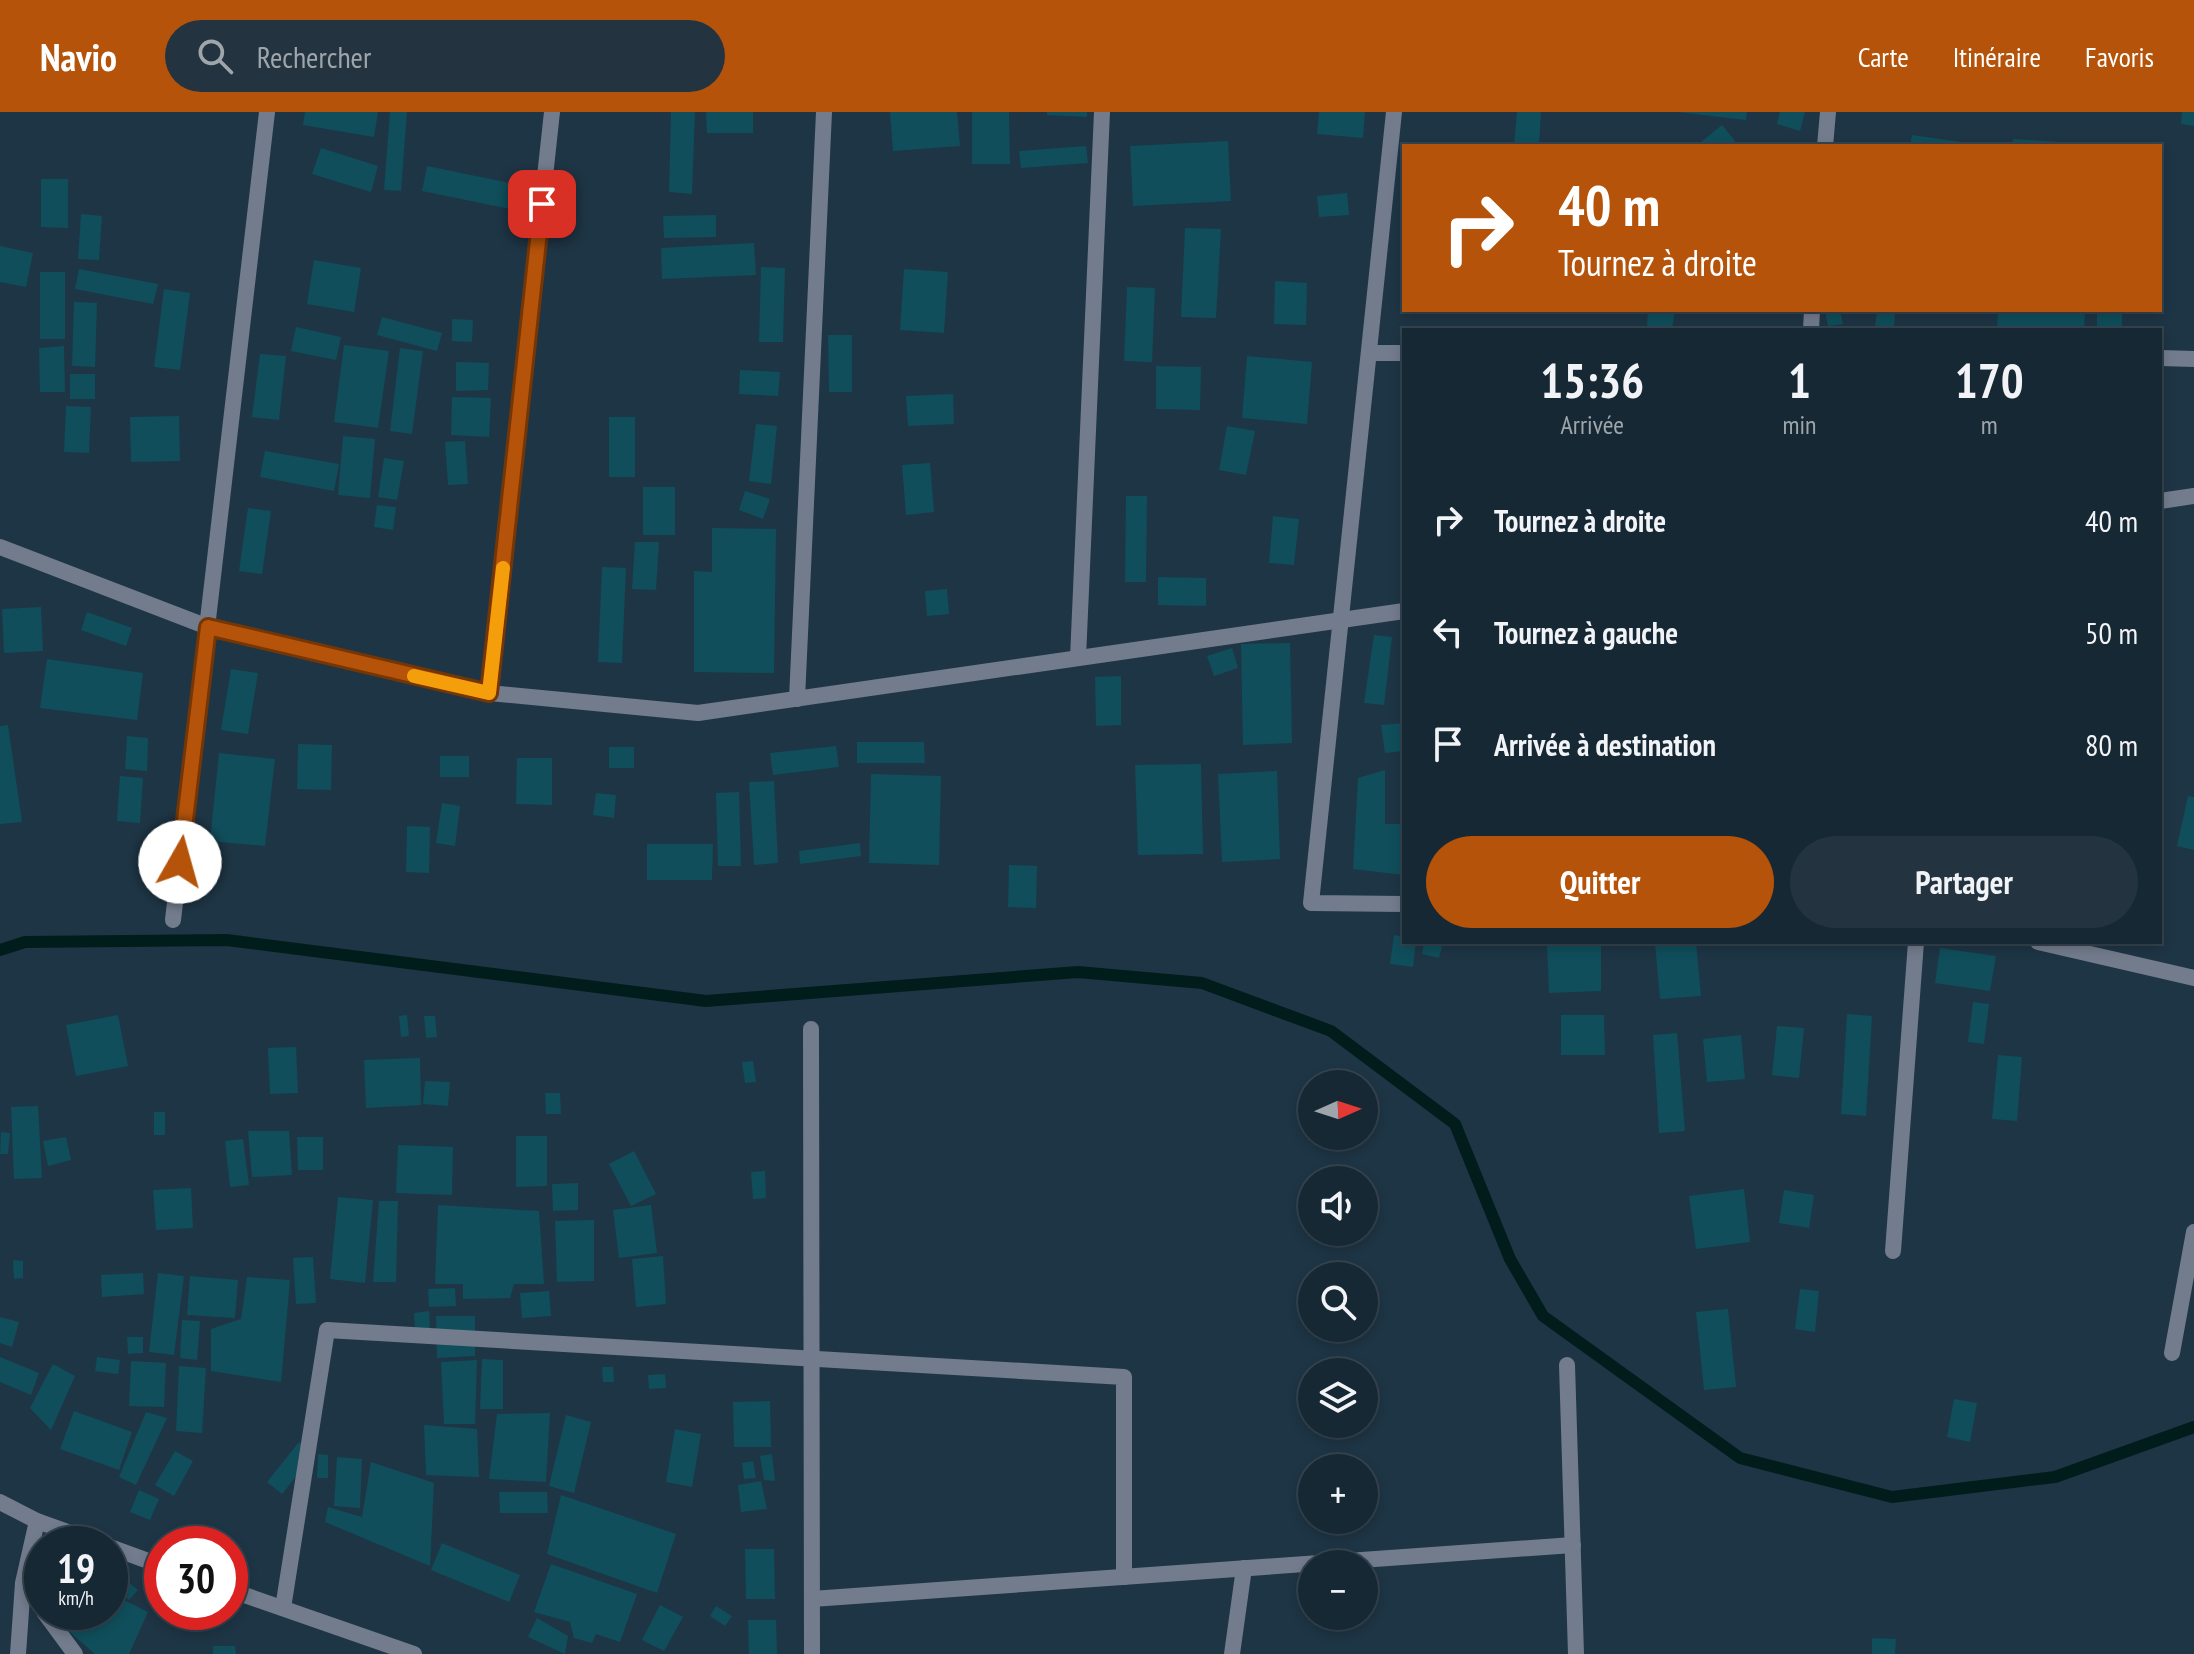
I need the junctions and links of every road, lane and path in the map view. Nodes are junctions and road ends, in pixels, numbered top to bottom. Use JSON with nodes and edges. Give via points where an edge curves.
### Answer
{"nodes":[{"id":1,"x":267,"y":112,"type":"edge"},
{"id":2,"x":552,"y":112,"type":"edge"},
{"id":3,"x":824,"y":112,"type":"edge"},
{"id":4,"x":1102,"y":112,"type":"edge"},
{"id":5,"x":1394,"y":112,"type":"edge"},
{"id":6,"x":1828,"y":112,"type":"edge"},
{"id":7,"x":1825,"y":144,"type":"edge"},
{"id":8,"x":1369,"y":353,"type":"junction"},
{"id":9,"x":1402,"y":353,"type":"edge"},
{"id":10,"x":2162,"y":358,"type":"edge"},
{"id":11,"x":2194,"y":359,"type":"edge"},
{"id":12,"x":2194,"y":496,"type":"edge"},
{"id":13,"x":2162,"y":501,"type":"edge"},
{"id":14,"x":0,"y":547,"type":"edge"},
{"id":15,"x":1402,"y":611,"type":"edge"},
{"id":16,"x":1340,"y":620,"type":"junction"},
{"id":17,"x":208,"y":627,"type":"junction"},
{"id":18,"x":1078,"y":658,"type":"junction"},
{"id":19,"x":489,"y":693,"type":"junction"},
{"id":20,"x":797,"y":699,"type":"junction"},
{"id":21,"x":1402,"y":904,"type":"edge"},
{"id":22,"x":173,"y":920,"type":"dead end"},
{"id":23,"x":1916,"y":944,"type":"edge"},
{"id":24,"x":2047,"y":944,"type":"edge"},
{"id":25,"x":2194,"y":978,"type":"edge"},
{"id":26,"x":811,"y":1029,"type":"dead end"},
{"id":27,"x":2194,"y":1232,"type":"edge"},
{"id":28,"x":1893,"y":1251,"type":"dead end"},
{"id":29,"x":2172,"y":1353,"type":"dead end"},
{"id":30,"x":812,"y":1358,"type":"junction"},
{"id":31,"x":1567,"y":1365,"type":"dead end"},
{"id":32,"x":0,"y":1502,"type":"edge"},
{"id":33,"x":37,"y":1521,"type":"junction"},
{"id":34,"x":51,"y":1526,"type":"edge"},
{"id":35,"x":1573,"y":1545,"type":"junction"},
{"id":36,"x":1244,"y":1568,"type":"junction"},
{"id":37,"x":1124,"y":1577,"type":"junction"},
{"id":38,"x":23,"y":1583,"type":"joint"},
{"id":39,"x":248,"y":1596,"type":"edge"},
{"id":40,"x":812,"y":1599,"type":"junction"},
{"id":41,"x":283,"y":1608,"type":"junction"},
{"id":42,"x":57,"y":1630,"type":"edge"},
{"id":43,"x":18,"y":1654,"type":"edge"},
{"id":44,"x":75,"y":1654,"type":"edge"},
{"id":45,"x":414,"y":1654,"type":"edge"},
{"id":46,"x":812,"y":1654,"type":"edge"},
{"id":47,"x":1232,"y":1654,"type":"edge"},
{"id":48,"x":1576,"y":1654,"type":"edge"}],
"edges":[{"from":1,"to":17,"type":"street"},
{"from":2,"to":19,"type":"street"},
{"from":3,"to":20,"type":"street"},
{"from":4,"to":18,"type":"street"},
{"from":5,"to":8,"type":"street"},
{"from":6,"to":7,"type":"street"},
{"from":8,"to":9,"type":"street"},
{"from":8,"to":16,"type":"street"},
{"from":10,"to":11,"type":"street"},
{"from":12,"to":13,"type":"street"},
{"from":14,"to":17,"type":"street"},
{"from":15,"to":16,"type":"street"},
{"from":16,"to":18,"type":"street"},
{"from":16,"to":21,"type":"street","via":[[1311,903]]},
{"from":17,"to":19,"type":"street"},
{"from":17,"to":22,"type":"street"},
{"from":18,"to":20,"type":"street"},
{"from":19,"to":20,"type":"street","via":[[698,713]]},
{"from":23,"to":28,"type":"street"},
{"from":24,"to":25,"type":"street"},
{"from":26,"to":30,"type":"street"},
{"from":27,"to":29,"type":"street"},
{"from":30,"to":37,"type":"street","via":[[1124,1377]]},
{"from":30,"to":40,"type":"street"},
{"from":30,"to":41,"type":"street","via":[[327,1330]]},
{"from":31,"to":35,"type":"street"},
{"from":32,"to":33,"type":"street"},
{"from":33,"to":34,"type":"street"},
{"from":33,"to":38,"type":"street"},
{"from":35,"to":36,"type":"street"},
{"from":35,"to":48,"type":"street"},
{"from":36,"to":37,"type":"street"},
{"from":36,"to":47,"type":"street"},
{"from":37,"to":40,"type":"street"},
{"from":38,"to":43,"type":"street"},
{"from":39,"to":41,"type":"street"},
{"from":40,"to":46,"type":"street"},
{"from":41,"to":45,"type":"street"},
{"from":42,"to":44,"type":"street"}]}
